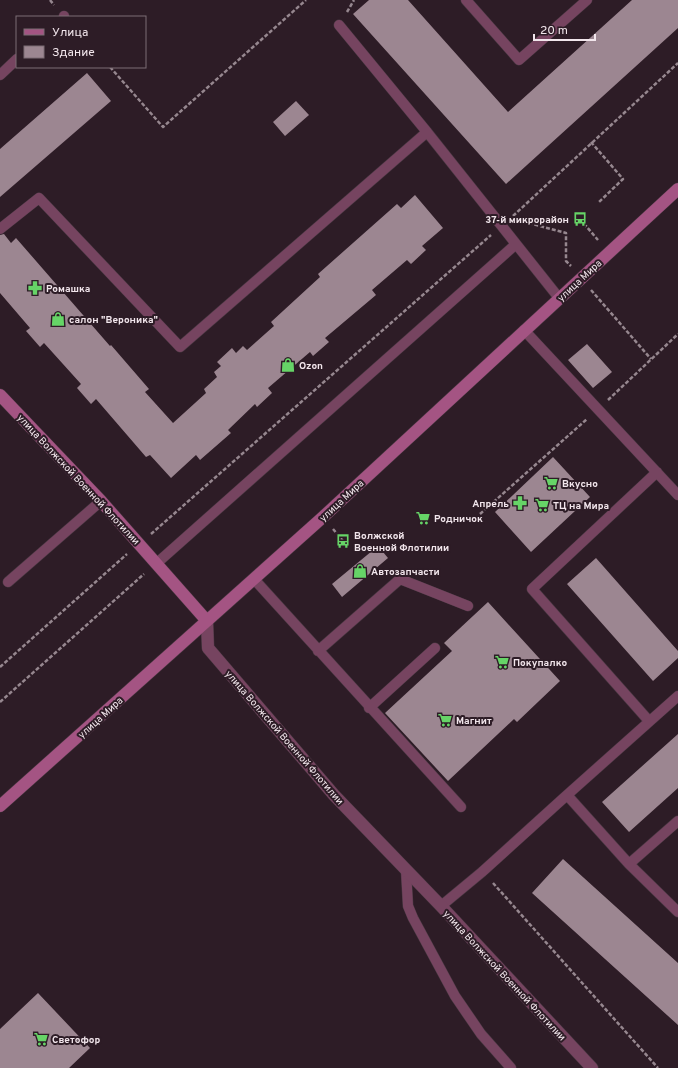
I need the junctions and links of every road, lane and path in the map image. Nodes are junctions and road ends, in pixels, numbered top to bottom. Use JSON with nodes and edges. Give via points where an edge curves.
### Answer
{"nodes":[{"id":1,"x":306,"y":0,"type":"edge"},
{"id":2,"x":466,"y":0,"type":"edge"},
{"id":3,"x":587,"y":0,"type":"edge"},
{"id":4,"x":339,"y":25,"type":"dead end"},
{"id":5,"x":16,"y":60,"type":"edge"},
{"id":6,"x":678,"y":62,"type":"edge"},
{"id":7,"x":111,"y":68,"type":"edge"},
{"id":8,"x":0,"y":75,"type":"edge"},
{"id":9,"x":427,"y":132,"type":"junction"},
{"id":10,"x":591,"y":142,"type":"junction"},
{"id":11,"x":678,"y":189,"type":"edge"},
{"id":12,"x":598,"y":203,"type":"dead end"},
{"id":13,"x":580,"y":219,"type":"dead end"},
{"id":14,"x":501,"y":226,"type":"junction"},
{"id":15,"x":0,"y":229,"type":"edge"},
{"id":16,"x":515,"y":245,"type":"junction"},
{"id":17,"x":609,"y":252,"type":"junction"},
{"id":18,"x":581,"y":278,"type":"junction"},
{"id":19,"x":559,"y":298,"type":"junction"},
{"id":20,"x":524,"y":330,"type":"junction"},
{"id":21,"x":678,"y":334,"type":"edge"},
{"id":22,"x":651,"y":359,"type":"junction"},
{"id":23,"x":0,"y":395,"type":"edge"},
{"id":24,"x":597,"y":410,"type":"junction"},
{"id":25,"x":657,"y":472,"type":"junction"},
{"id":26,"x":678,"y":495,"type":"edge"},
{"id":27,"x":101,"y":501,"type":"junction"},
{"id":28,"x":480,"y":514,"type":"dead end"},
{"id":29,"x":140,"y":543,"type":"junction"},
{"id":30,"x":157,"y":563,"type":"junction"},
{"id":31,"x":254,"y":578,"type":"junction"},
{"id":32,"x":8,"y":582,"type":"dead end"},
{"id":33,"x":468,"y":606,"type":"dead end"},
{"id":34,"x":208,"y":621,"type":"junction"},
{"id":35,"x":434,"y":648,"type":"dead end"},
{"id":36,"x":318,"y":651,"type":"junction"},
{"id":37,"x":0,"y":667,"type":"edge"},
{"id":38,"x":678,"y":696,"type":"edge"},
{"id":39,"x":0,"y":702,"type":"edge"},
{"id":40,"x":369,"y":708,"type":"junction"},
{"id":41,"x":649,"y":721,"type":"junction"},
{"id":42,"x":567,"y":795,"type":"junction"},
{"id":43,"x":0,"y":806,"type":"edge"},
{"id":44,"x":461,"y":807,"type":"dead end"},
{"id":45,"x":678,"y":821,"type":"edge"},
{"id":46,"x":629,"y":864,"type":"junction"},
{"id":47,"x":406,"y":870,"type":"junction"},
{"id":48,"x":482,"y":872,"type":"junction"},
{"id":49,"x":441,"y":906,"type":"junction"},
{"id":50,"x":678,"y":912,"type":"edge"},
{"id":51,"x":511,"y":1068,"type":"edge"},
{"id":52,"x":592,"y":1068,"type":"edge"},
{"id":53,"x":658,"y":1068,"type":"edge"}],
"edges":[{"from":1,"to":7,"type":"path","via":[[163,128]]},
{"from":2,"to":3,"type":"lane","via":[[519,60]]},
{"from":4,"to":9,"type":"lane"},
{"from":5,"to":8,"type":"lane"},
{"from":6,"to":10,"type":"path"},
{"from":9,"to":14,"type":"lane"},
{"from":9,"to":15,"type":"lane","via":[[180,347],[39,198]]},
{"from":10,"to":12,"type":"path","via":[[623,179]]},
{"from":10,"to":18,"type":"path","via":[[511,218],[566,233],[566,261]]},
{"from":11,"to":17,"type":"street","name":"улица Мира"},
{"from":13,"to":17,"type":"path"},
{"from":14,"to":16,"type":"lane"},
{"from":14,"to":29,"type":"path"},
{"from":16,"to":19,"type":"lane"},
{"from":16,"to":30,"type":"lane"},
{"from":17,"to":18,"type":"street","name":"улица Мира"},
{"from":18,"to":19,"type":"street","name":"улица Мира"},
{"from":18,"to":22,"type":"path"},
{"from":19,"to":20,"type":"street","name":"улица Мира"},
{"from":20,"to":24,"type":"lane"},
{"from":20,"to":31,"type":"street","name":"улица Мира"},
{"from":21,"to":22,"type":"path"},
{"from":22,"to":24,"type":"path"},
{"from":23,"to":27,"type":"street","name":"улица Волжской Военной Флотилии"},
{"from":24,"to":25,"type":"lane"},
{"from":24,"to":28,"type":"path"},
{"from":25,"to":26,"type":"lane"},
{"from":25,"to":41,"type":"lane","via":[[532,589]]},
{"from":27,"to":29,"type":"street","name":"улица Волжской Военной Флотилии"},
{"from":27,"to":32,"type":"lane"},
{"from":29,"to":30,"type":"street","name":"улица Волжской Военной Флотилии"},
{"from":29,"to":37,"type":"path"},
{"from":30,"to":34,"type":"street","name":"улица Волжской Военной Флотилии"},
{"from":30,"to":39,"type":"path"},
{"from":31,"to":34,"type":"street","name":"улица Мира"},
{"from":31,"to":36,"type":"lane"},
{"from":33,"to":36,"type":"lane","via":[[400,579]]},
{"from":34,"to":43,"type":"street","name":"улица Мира"},
{"from":34,"to":47,"type":"street","name":"улица Волжской Военной Флотилии","via":[[208,648],[334,795]]},
{"from":35,"to":40,"type":"lane"},
{"from":36,"to":40,"type":"lane"},
{"from":38,"to":41,"type":"lane"},
{"from":40,"to":44,"type":"lane"},
{"from":41,"to":42,"type":"lane"},
{"from":42,"to":46,"type":"lane"},
{"from":42,"to":48,"type":"lane"},
{"from":45,"to":46,"type":"lane"},
{"from":46,"to":50,"type":"lane"},
{"from":47,"to":49,"type":"street","name":"улица Волжской Военной Флотилии"},
{"from":47,"to":51,"type":"lane","via":[[408,906],[413,918],[455,996],[481,1034]]},
{"from":48,"to":49,"type":"lane"},
{"from":48,"to":53,"type":"path"},
{"from":49,"to":52,"type":"street","name":"улица Волжской Военной Флотилии"}]}
